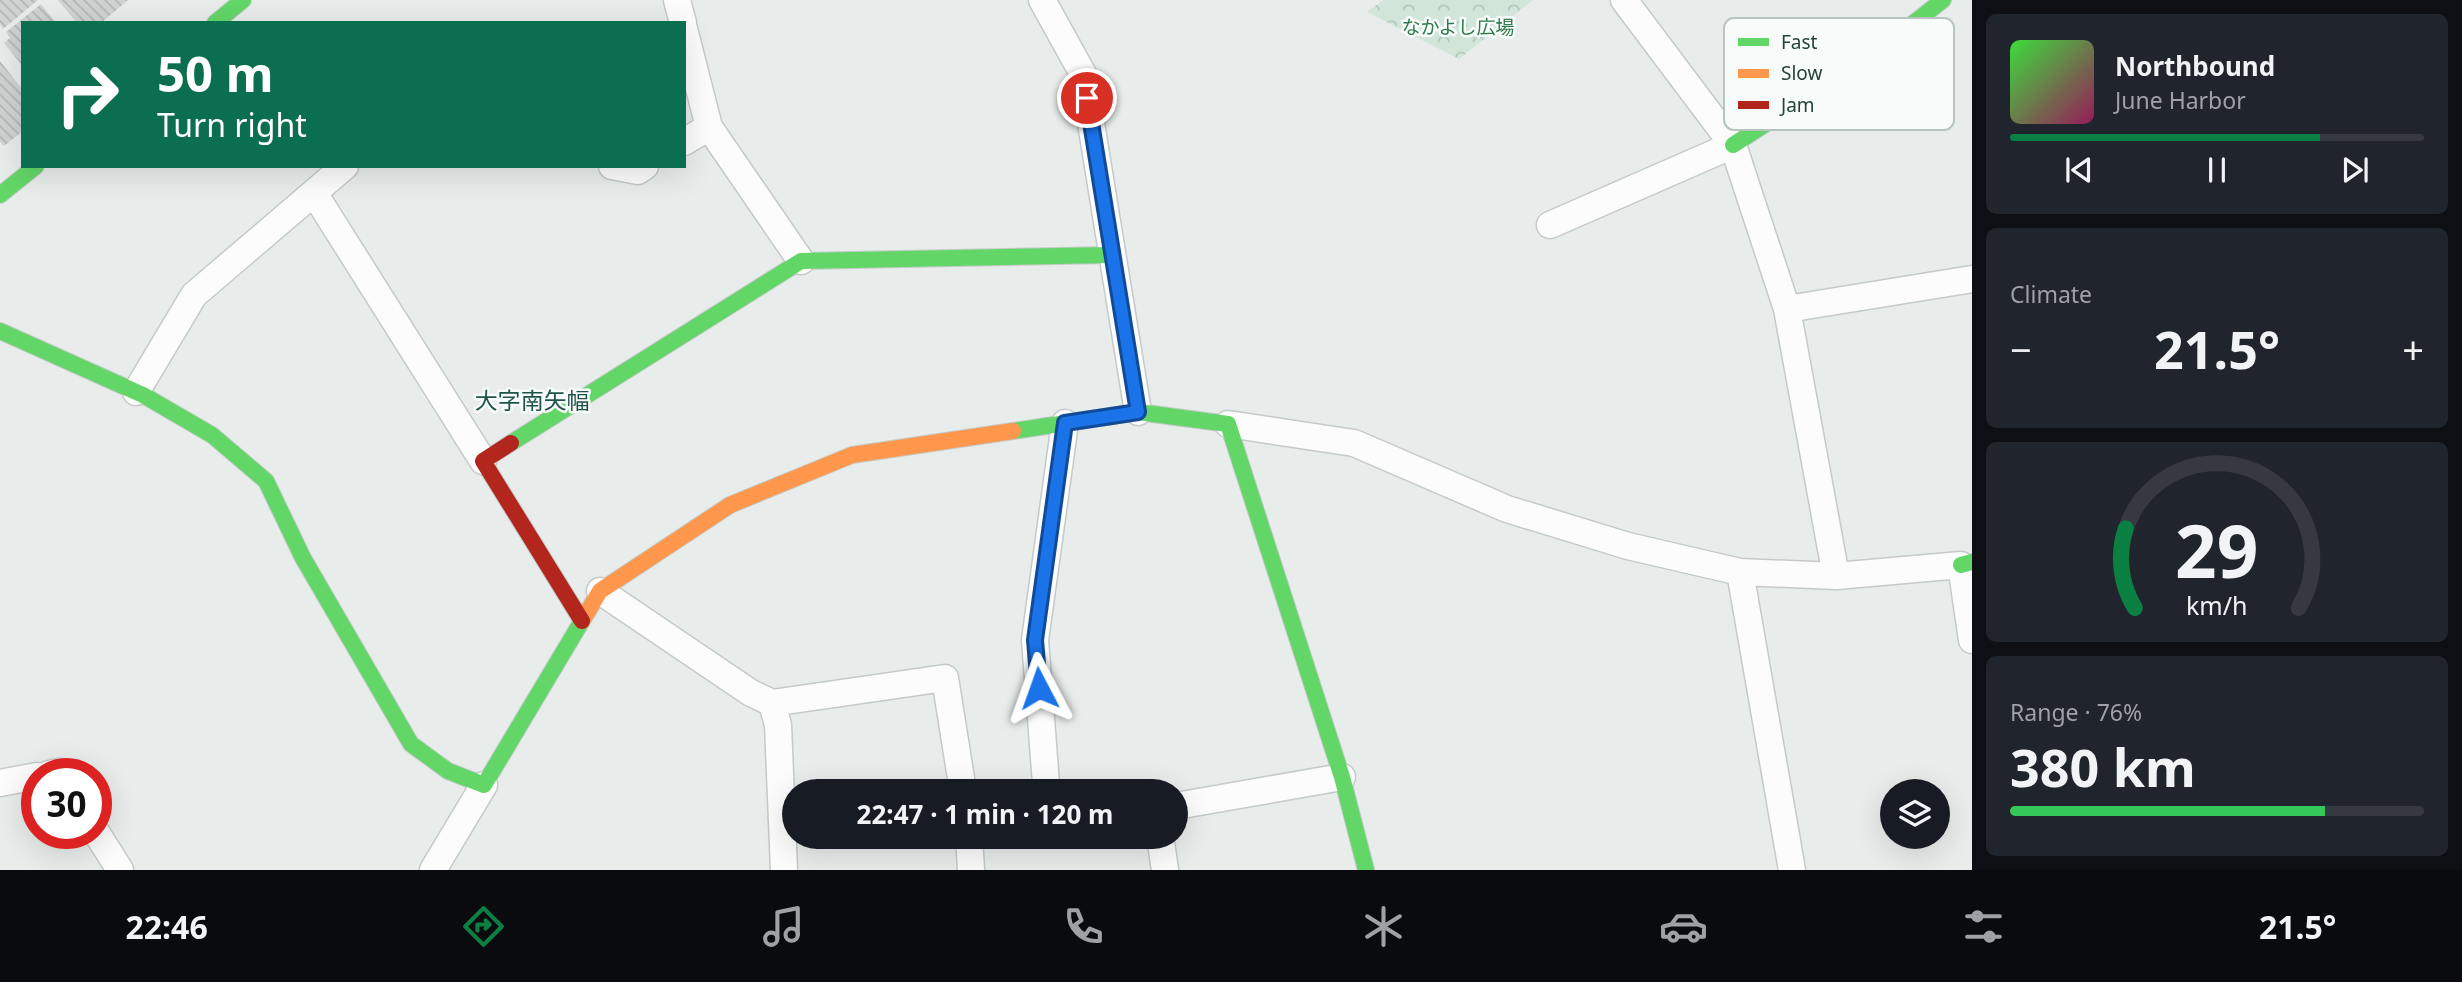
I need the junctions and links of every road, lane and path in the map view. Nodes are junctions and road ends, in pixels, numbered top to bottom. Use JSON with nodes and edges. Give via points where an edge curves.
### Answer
{"nodes":[{"id":1,"x":243,"y":0,"type":"edge"},
{"id":2,"x":677,"y":0,"type":"edge"},
{"id":3,"x":1042,"y":0,"type":"edge"},
{"id":4,"x":1624,"y":0,"type":"edge"},
{"id":5,"x":1944,"y":0,"type":"edge"},
{"id":6,"x":1921,"y":18,"type":"edge"},
{"id":7,"x":217,"y":21,"type":"edge"},
{"id":8,"x":682,"y":21,"type":"edge"},
{"id":9,"x":686,"y":37,"type":"edge"},
{"id":10,"x":709,"y":127,"type":"junction"},
{"id":11,"x":1756,"y":130,"type":"edge"},
{"id":12,"x":686,"y":141,"type":"edge"},
{"id":13,"x":1733,"y":145,"type":"junction"},
{"id":14,"x":34,"y":168,"type":"edge"},
{"id":15,"x":343,"y":168,"type":"edge"},
{"id":16,"x":622,"y":168,"type":"edge"},
{"id":17,"x":642,"y":168,"type":"edge"},
{"id":18,"x":314,"y":193,"type":"junction"},
{"id":19,"x":0,"y":195,"type":"edge"},
{"id":20,"x":1550,"y":225,"type":"dead end"},
{"id":21,"x":1111,"y":255,"type":"junction"},
{"id":22,"x":801,"y":261,"type":"junction"},
{"id":23,"x":1972,"y":279,"type":"edge"},
{"id":24,"x":1787,"y":309,"type":"junction"},
{"id":25,"x":0,"y":331,"type":"edge"},
{"id":26,"x":136,"y":392,"type":"junction"},
{"id":27,"x":1138,"y":412,"type":"junction"},
{"id":28,"x":1065,"y":423,"type":"junction"},
{"id":29,"x":1228,"y":424,"type":"junction"},
{"id":30,"x":483,"y":461,"type":"junction"},
{"id":31,"x":1966,"y":563,"type":"edge"},
{"id":32,"x":1740,"y":572,"type":"junction"},
{"id":33,"x":1836,"y":576,"type":"junction"},
{"id":34,"x":600,"y":591,"type":"junction"},
{"id":35,"x":582,"y":621,"type":"junction"},
{"id":36,"x":1972,"y":640,"type":"edge"},
{"id":37,"x":772,"y":703,"type":"junction"},
{"id":38,"x":1342,"y":777,"type":"junction"},
{"id":39,"x":21,"y":779,"type":"edge"},
{"id":40,"x":961,"y":779,"type":"edge"},
{"id":41,"x":1046,"y":779,"type":"edge"},
{"id":42,"x":0,"y":783,"type":"edge"},
{"id":43,"x":484,"y":785,"type":"junction"},
{"id":44,"x":1188,"y":804,"type":"edge"},
{"id":45,"x":107,"y":849,"type":"edge"},
{"id":46,"x":970,"y":849,"type":"edge"},
{"id":47,"x":1162,"y":849,"type":"edge"},
{"id":48,"x":120,"y":870,"type":"edge"},
{"id":49,"x":433,"y":870,"type":"edge"},
{"id":50,"x":784,"y":870,"type":"edge"},
{"id":51,"x":971,"y":870,"type":"edge"},
{"id":52,"x":1165,"y":870,"type":"edge"},
{"id":53,"x":1366,"y":870,"type":"edge"},
{"id":54,"x":1792,"y":870,"type":"edge"}],
"edges":[{"from":1,"to":7,"type":"street"},
{"from":2,"to":8,"type":"street"},
{"from":3,"to":21,"type":"street","via":[[1083,74]]},
{"from":4,"to":13,"type":"street"},
{"from":5,"to":6,"type":"street"},
{"from":9,"to":10,"type":"street"},
{"from":10,"to":12,"type":"street"},
{"from":10,"to":22,"type":"street"},
{"from":11,"to":13,"type":"street"},
{"from":13,"to":20,"type":"street"},
{"from":13,"to":24,"type":"street"},
{"from":14,"to":19,"type":"street"},
{"from":15,"to":18,"type":"street"},
{"from":16,"to":17,"type":"street"},
{"from":18,"to":26,"type":"street","via":[[194,295]]},
{"from":18,"to":30,"type":"street"},
{"from":21,"to":22,"type":"street"},
{"from":21,"to":27,"type":"street"},
{"from":22,"to":30,"type":"street"},
{"from":23,"to":24,"type":"street"},
{"from":24,"to":33,"type":"street"},
{"from":25,"to":26,"type":"street"},
{"from":26,"to":43,"type":"street","via":[[212,435],[266,481],[303,558],[411,744],[447,771]]},
{"from":27,"to":28,"type":"street"},
{"from":27,"to":29,"type":"street"},
{"from":28,"to":34,"type":"street","via":[[852,455],[730,505]]},
{"from":28,"to":41,"type":"street","via":[[1035,640]]},
{"from":29,"to":32,"type":"street","via":[[1354,443],[1507,509],[1628,546]]},
{"from":29,"to":38,"type":"street"},
{"from":30,"to":35,"type":"street"},
{"from":31,"to":33,"type":"street"},
{"from":31,"to":36,"type":"street"},
{"from":32,"to":33,"type":"street"},
{"from":32,"to":54,"type":"street"},
{"from":34,"to":35,"type":"street"},
{"from":34,"to":37,"type":"street"},
{"from":35,"to":43,"type":"street"},
{"from":37,"to":40,"type":"street","via":[[945,678]]},
{"from":37,"to":50,"type":"street","via":[[778,725]]},
{"from":38,"to":44,"type":"street"},
{"from":38,"to":53,"type":"street"},
{"from":39,"to":42,"type":"street"},
{"from":43,"to":49,"type":"street"},
{"from":45,"to":48,"type":"street"},
{"from":46,"to":51,"type":"street"},
{"from":47,"to":52,"type":"street"}]}
